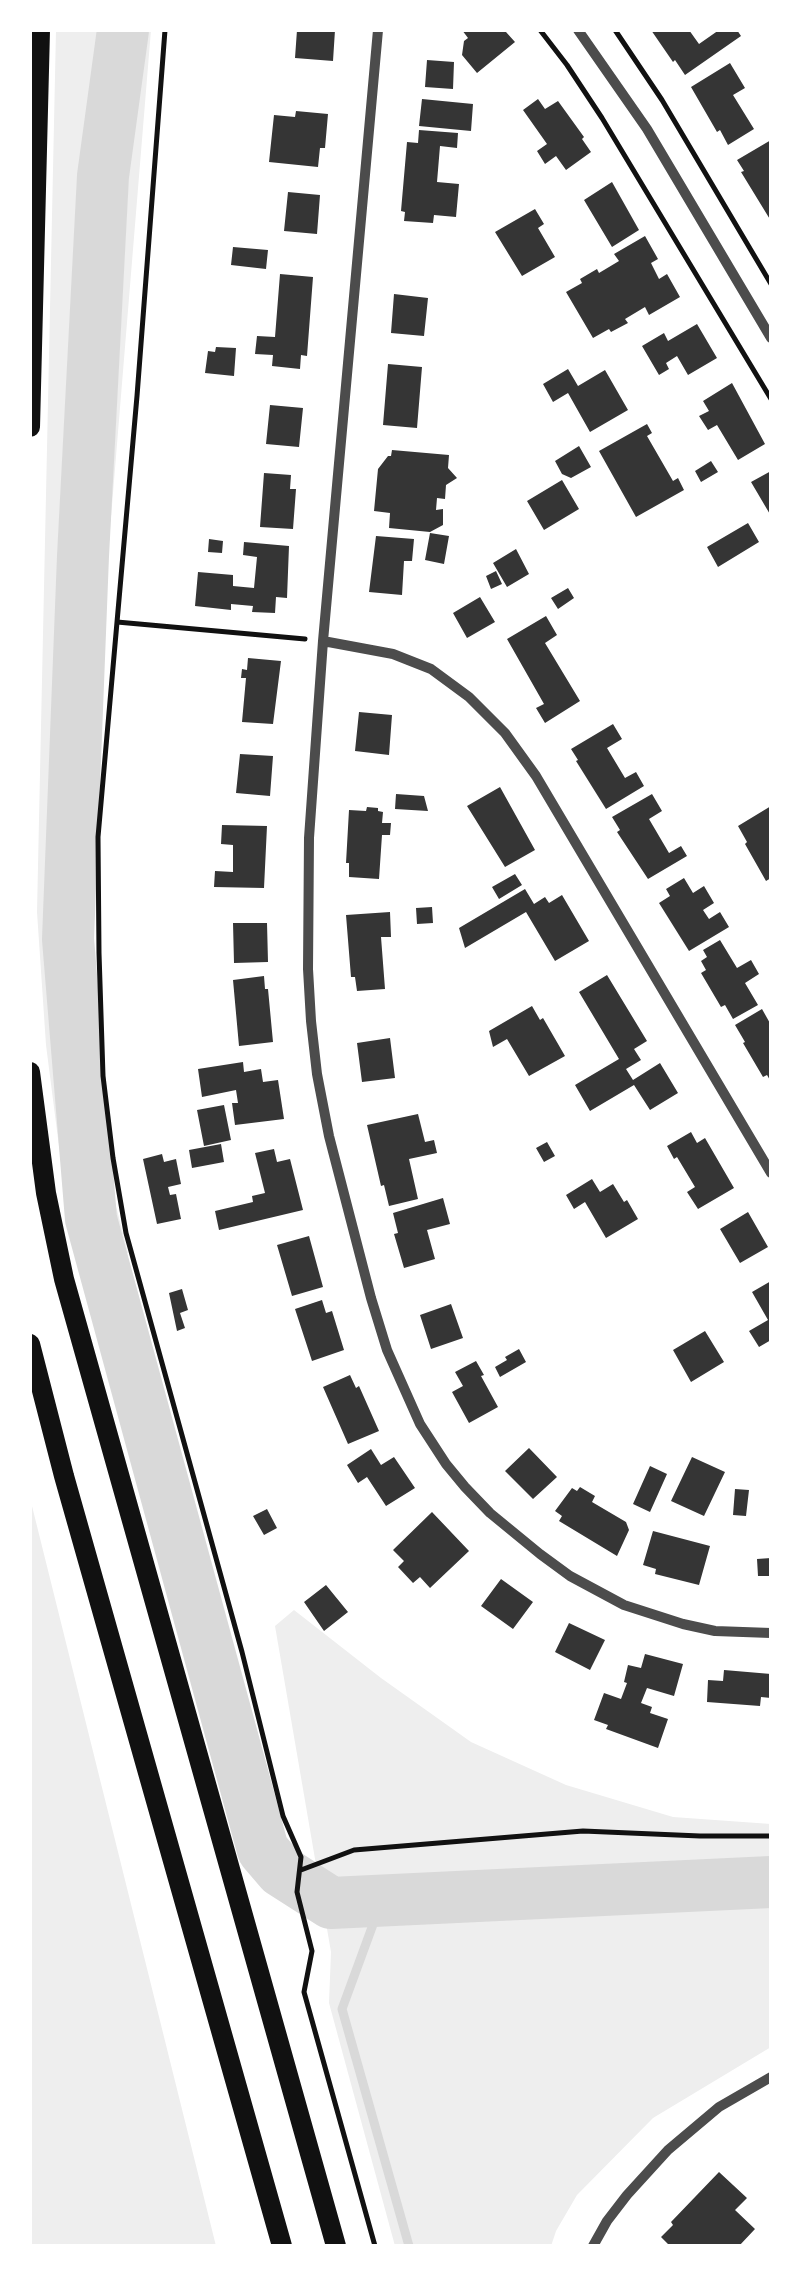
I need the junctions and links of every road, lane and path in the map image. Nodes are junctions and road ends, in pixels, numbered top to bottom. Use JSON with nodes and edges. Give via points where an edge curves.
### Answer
{"nodes":[{"id":1,"x":40,"y":30,"type":"edge"},
{"id":2,"x":164,"y":30,"type":"edge"},
{"id":3,"x":378,"y":30,"type":"edge"},
{"id":4,"x":540,"y":30,"type":"edge"},
{"id":5,"x":578,"y":30,"type":"edge"},
{"id":6,"x":615,"y":30,"type":"edge"},
{"id":7,"x":771,"y":284,"type":"edge"},
{"id":8,"x":771,"y":338,"type":"edge"},
{"id":9,"x":771,"y":400,"type":"edge"},
{"id":10,"x":30,"y":427,"type":"edge"},
{"id":11,"x":116,"y":622,"type":"junction"},
{"id":12,"x":308,"y":635,"type":"dead end"},
{"id":13,"x":323,"y":642,"type":"junction"},
{"id":14,"x":30,"y":1072,"type":"edge"},
{"id":15,"x":771,"y":1173,"type":"edge"},
{"id":16,"x":30,"y":1344,"type":"edge"},
{"id":17,"x":771,"y":1633,"type":"edge"},
{"id":18,"x":771,"y":1836,"type":"edge"},
{"id":19,"x":300,"y":1870,"type":"junction"},
{"id":20,"x":771,"y":2077,"type":"edge"},
{"id":21,"x":282,"y":2246,"type":"edge"},
{"id":22,"x":336,"y":2246,"type":"edge"},
{"id":23,"x":375,"y":2246,"type":"edge"},
{"id":24,"x":593,"y":2246,"type":"edge"}],
"edges":[{"from":1,"to":10,"type":"main road"},
{"from":2,"to":11,"type":"path"},
{"from":3,"to":13,"type":"street"},
{"from":4,"to":9,"type":"path","via":[[602,118]]},
{"from":5,"to":8,"type":"street","via":[[647,129]]},
{"from":6,"to":7,"type":"path"},
{"from":11,"to":12,"type":"path"},
{"from":11,"to":19,"type":"path","via":[[98,837],[104,1076],[113,1158],[126,1232],[283,1816],[302,1857]]},
{"from":13,"to":15,"type":"street","via":[[393,654],[431,669],[505,733]]},
{"from":13,"to":17,"type":"street","via":[[309,838],[310,1020],[343,1194],[403,1388],[432,1444],[465,1487],[570,1576],[624,1605],[683,1624]]},
{"from":14,"to":22,"type":"main road","via":[[64,1279]]},
{"from":16,"to":21,"type":"main road"},
{"from":18,"to":19,"type":"path","via":[[583,1831],[354,1850]]},
{"from":19,"to":23,"type":"path","via":[[297,1892],[312,1950],[304,1992]]},
{"from":20,"to":24,"type":"street","via":[[720,2107],[668,2150]]}]}
